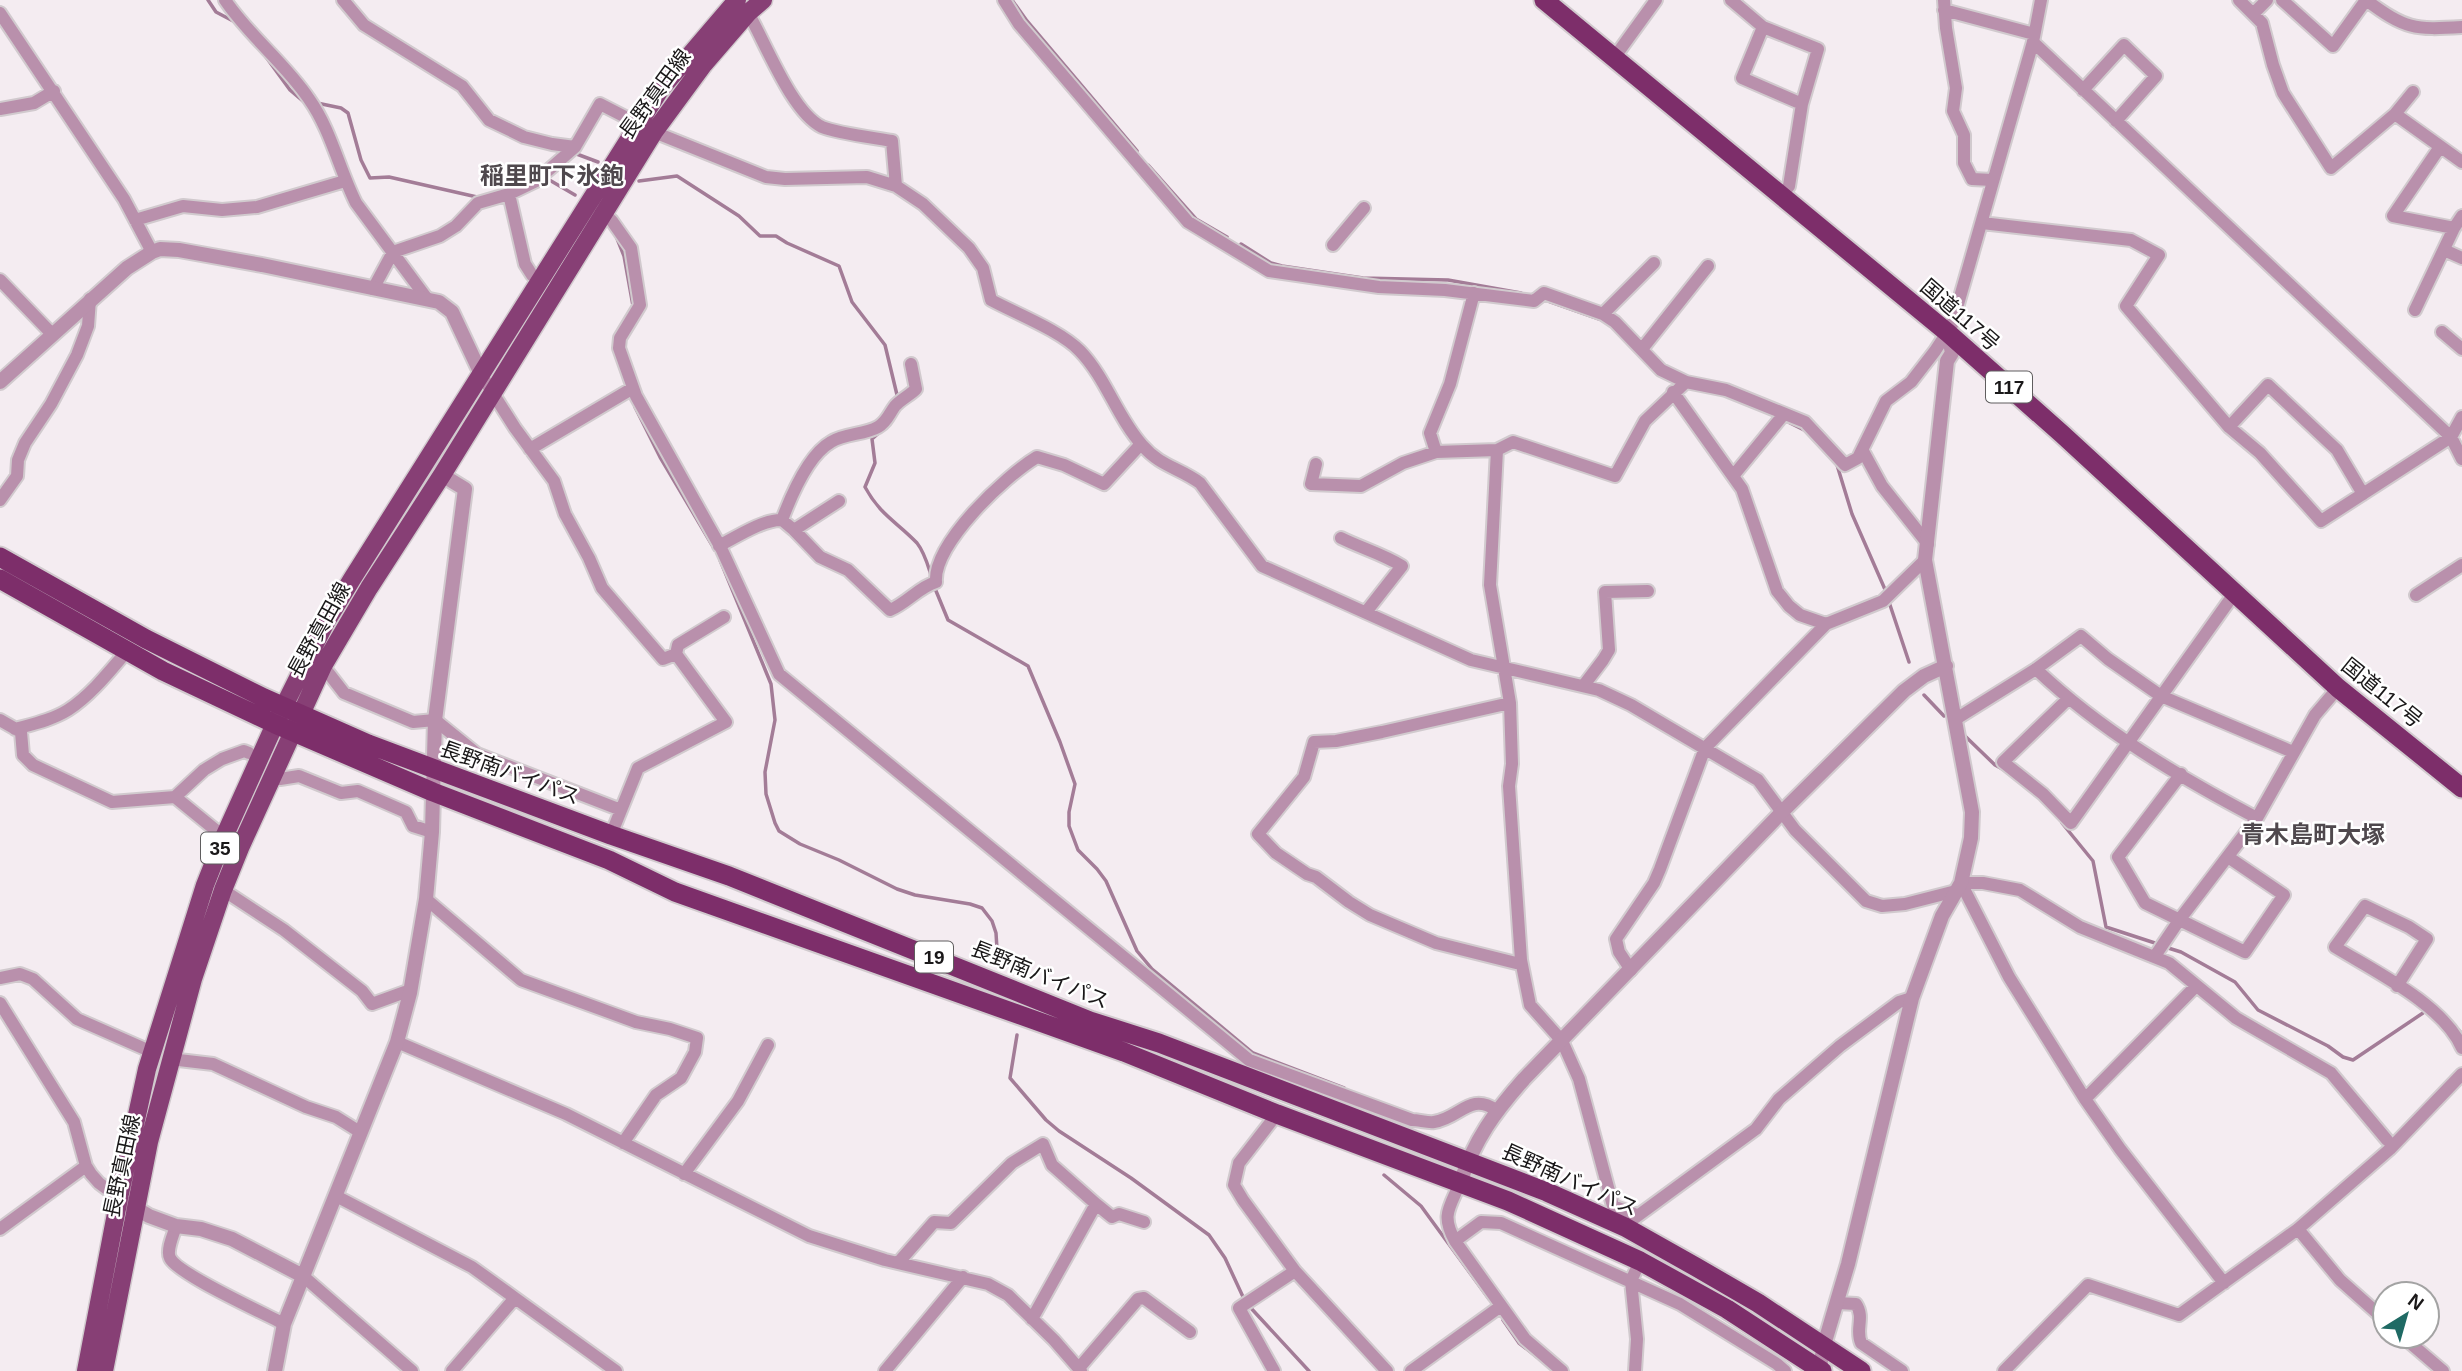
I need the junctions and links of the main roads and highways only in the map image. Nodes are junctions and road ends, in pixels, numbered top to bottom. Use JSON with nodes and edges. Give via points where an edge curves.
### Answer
{"nodes":[{"id":1,"x":764,"y":0,"type":"edge"},
{"id":2,"x":1544,"y":0,"type":"edge"},
{"id":3,"x":742,"y":4,"type":"edge"},
{"id":4,"x":646,"y":128,"type":"junction"},
{"id":5,"x":0,"y":557,"type":"edge"},
{"id":6,"x":0,"y":579,"type":"edge"},
{"id":7,"x":288,"y":719,"type":"junction"},
{"id":8,"x":2462,"y":788,"type":"edge"},
{"id":9,"x":1820,"y":1370,"type":"edge"},
{"id":10,"x":86,"y":1371,"type":"edge"},
{"id":11,"x":104,"y":1371,"type":"edge"},
{"id":12,"x":1861,"y":1371,"type":"edge"}],
"edges":[{"from":1,"to":3,"type":"main road","name":"長野真田線","number":"35"},
{"from":2,"to":8,"type":"highway","name":"国道117号","number":"117","via":[[1948,333],[2338,688]]},
{"from":3,"to":4,"type":"main road","name":"長野真田線","number":"35","via":[[704,64]]},
{"from":4,"to":7,"type":"main road","name":"長野真田線","number":"35","via":[[603,212]]},
{"from":4,"to":7,"type":"main road","name":"長野真田線","number":"35","via":[[542,279],[352,579],[326,622]]},
{"from":5,"to":7,"type":"highway","name":"長野南バイパス","number":"19"},
{"from":6,"to":7,"type":"highway","name":"長野南バイパス","number":"19","via":[[127,651]]},
{"from":7,"to":9,"type":"highway","name":"長野南バイパス","number":"19","via":[[433,792],[608,860],[675,892],[1112,1047],[1508,1201],[1640,1261],[1727,1309]]},
{"from":7,"to":10,"type":"main road","name":"長野真田線","number":"35","via":[[224,837],[152,1052]]},
{"from":7,"to":11,"type":"main road","name":"長野真田線","number":"35","via":[[271,776],[192,979],[149,1142]]},
{"from":7,"to":12,"type":"highway","name":"長野南バイパス","number":"19","via":[[368,744],[812,908],[1090,1021],[1631,1221]]}]}
